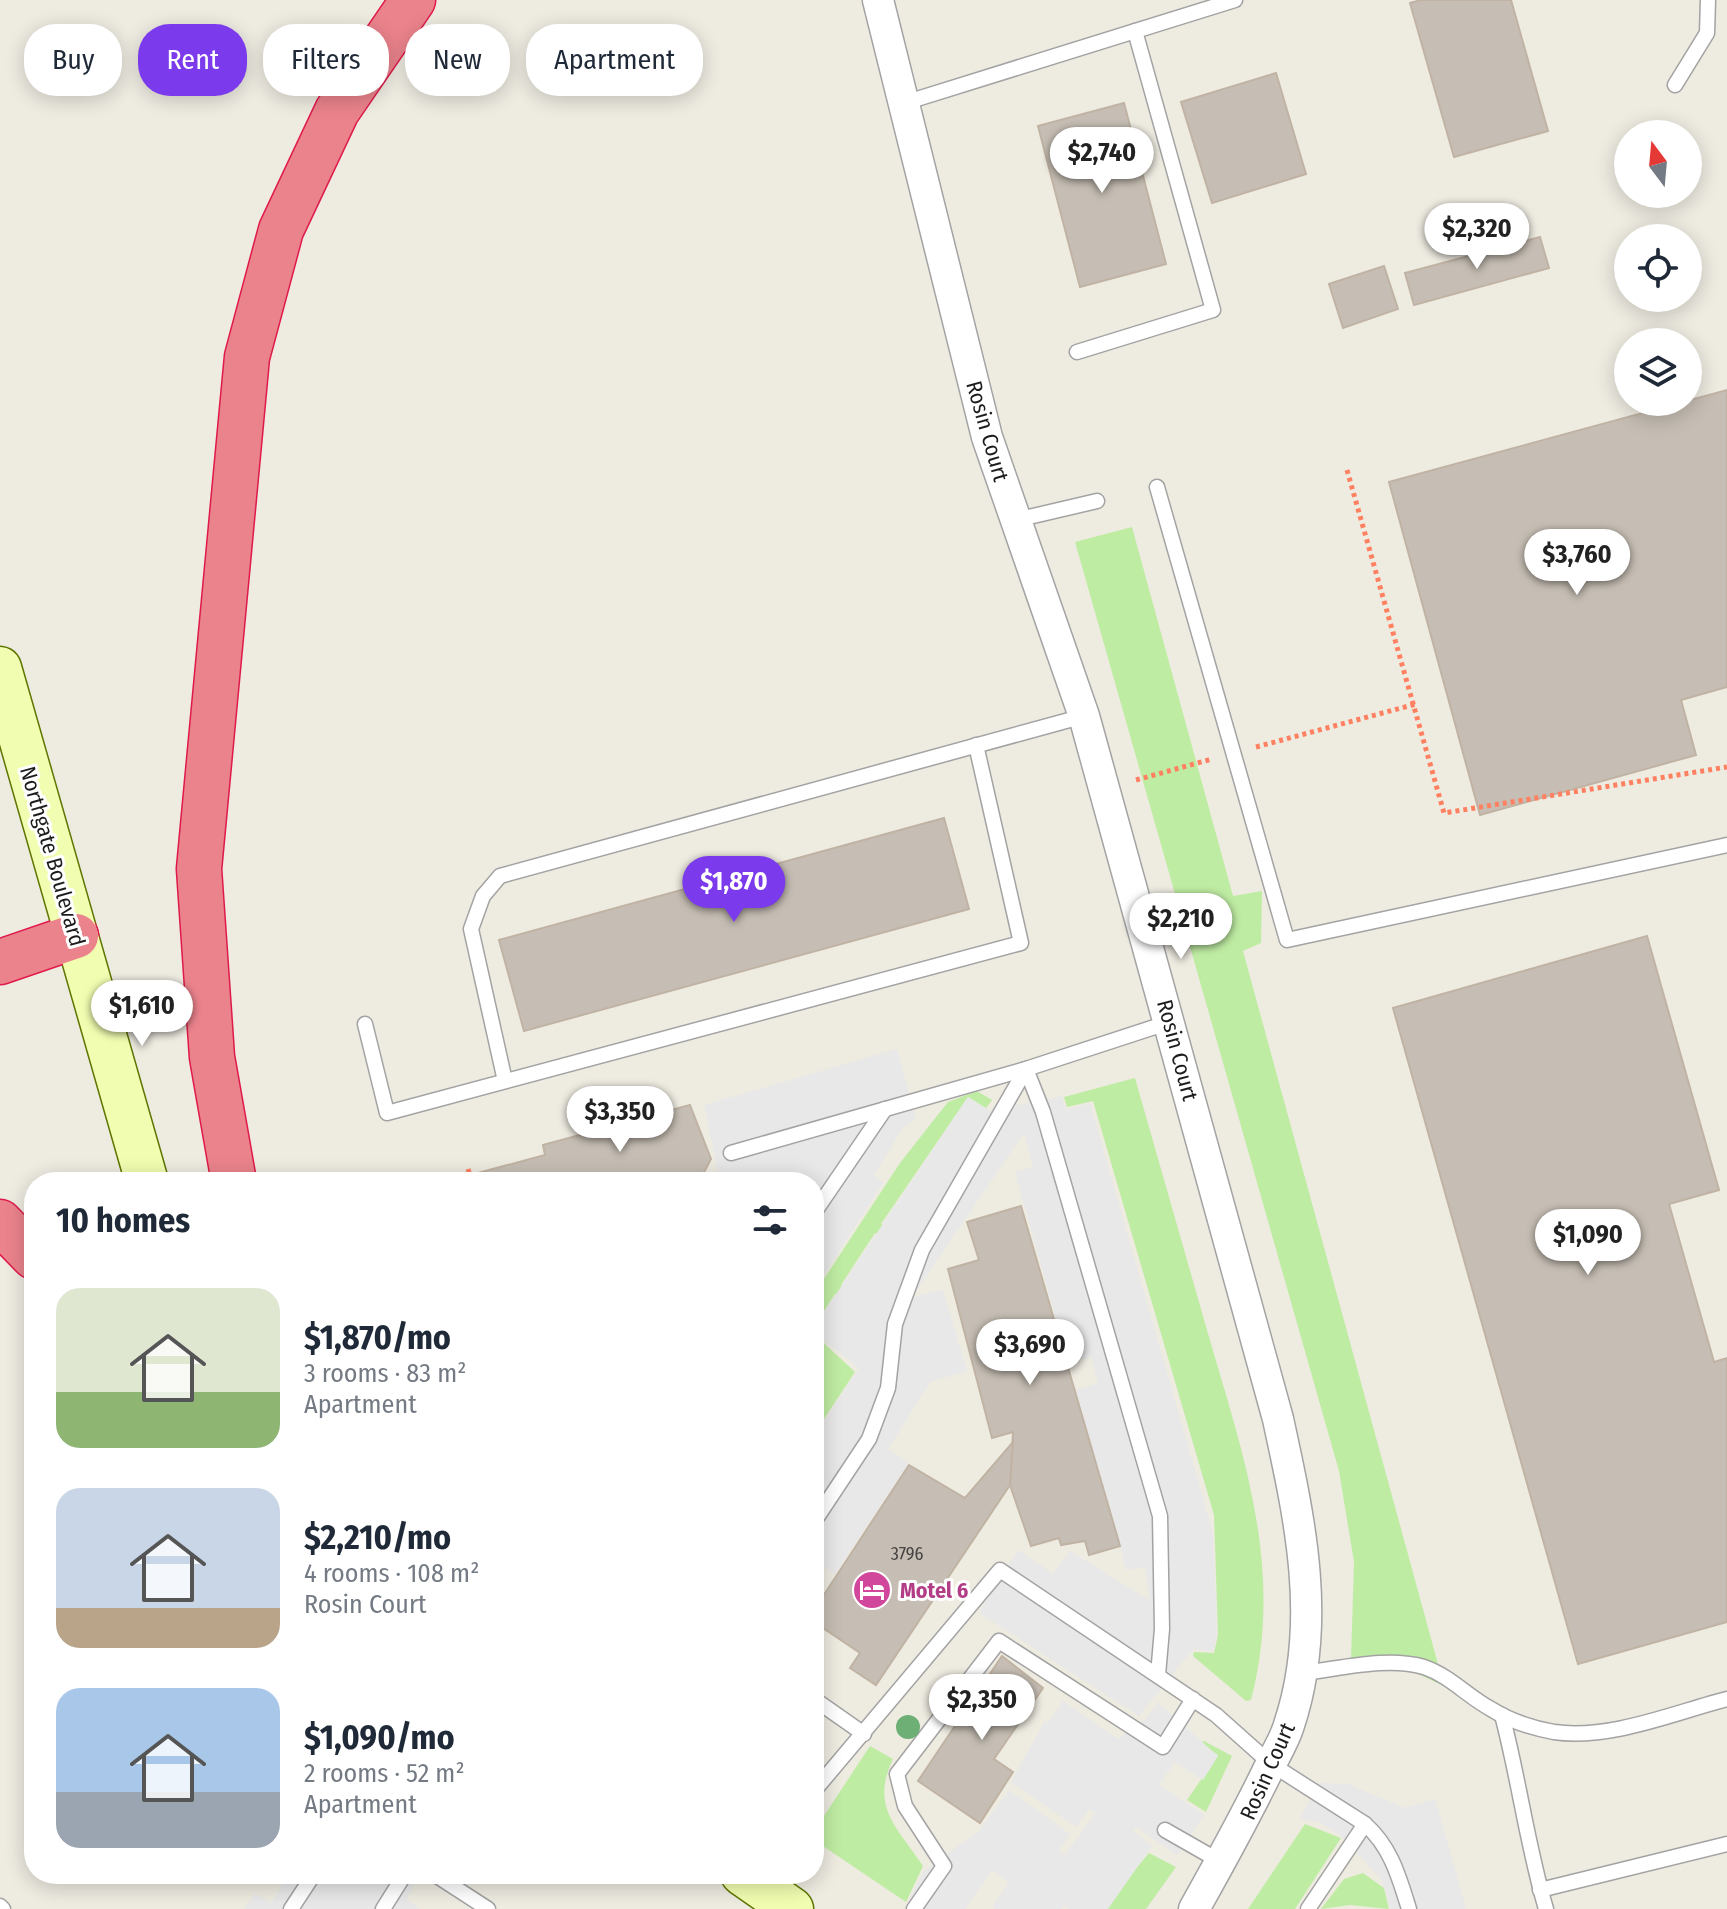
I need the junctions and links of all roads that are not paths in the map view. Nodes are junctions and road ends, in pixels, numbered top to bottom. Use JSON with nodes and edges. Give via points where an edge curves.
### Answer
{"nodes":[{"id":1,"x":413,"y":0,"type":"edge"},
{"id":2,"x":878,"y":0,"type":"edge"},
{"id":3,"x":1235,"y":0,"type":"edge"},
{"id":4,"x":1708,"y":0,"type":"edge"},
{"id":5,"x":1135,"y":31,"type":"junction"},
{"id":6,"x":1675,"y":85,"type":"dead end"},
{"id":7,"x":904,"y":103,"type":"junction"},
{"id":8,"x":1077,"y":352,"type":"dead end"},
{"id":9,"x":1157,"y":487,"type":"dead end"},
{"id":10,"x":1097,"y":501,"type":"dead end"},
{"id":11,"x":1016,"y":520,"type":"junction"},
{"id":12,"x":0,"y":668,"type":"edge"},
{"id":13,"x":1084,"y":716,"type":"junction"},
{"id":14,"x":976,"y":745,"type":"junction"},
{"id":15,"x":1727,"y":845,"type":"edge"},
{"id":16,"x":76,"y":936,"type":"junction"},
{"id":17,"x":0,"y":962,"type":"edge"},
{"id":18,"x":1171,"y":1021,"type":"junction"},
{"id":19,"x":365,"y":1024,"type":"dead end"},
{"id":20,"x":1026,"y":1069,"type":"junction"},
{"id":21,"x":505,"y":1081,"type":"junction"},
{"id":22,"x":885,"y":1109,"type":"junction"},
{"id":23,"x":731,"y":1153,"type":"dead end"},
{"id":24,"x":144,"y":1172,"type":"edge"},
{"id":25,"x":232,"y":1172,"type":"edge"},
{"id":26,"x":824,"y":1198,"type":"edge"},
{"id":27,"x":0,"y":1222,"type":"edge"},
{"id":28,"x":24,"y":1247,"type":"edge"},
{"id":29,"x":824,"y":1507,"type":"edge"},
{"id":30,"x":1302,"y":1673,"type":"junction"},
{"id":31,"x":1158,"y":1675,"type":"junction"},
{"id":32,"x":1193,"y":1699,"type":"junction"},
{"id":33,"x":1727,"y":1699,"type":"edge"},
{"id":34,"x":824,"y":1706,"type":"edge"},
{"id":35,"x":1502,"y":1715,"type":"junction"},
{"id":36,"x":864,"y":1734,"type":"junction"},
{"id":37,"x":1271,"y":1764,"type":"junction"},
{"id":38,"x":824,"y":1780,"type":"edge"},
{"id":39,"x":1365,"y":1824,"type":"junction"},
{"id":40,"x":1165,"y":1830,"type":"dead end"},
{"id":41,"x":1727,"y":1844,"type":"edge"},
{"id":42,"x":1221,"y":1862,"type":"junction"},
{"id":43,"x":307,"y":1884,"type":"edge"},
{"id":44,"x":399,"y":1884,"type":"edge"},
{"id":45,"x":449,"y":1884,"type":"edge"},
{"id":46,"x":758,"y":1884,"type":"edge"},
{"id":47,"x":1540,"y":1890,"type":"junction"},
{"id":48,"x":291,"y":1909,"type":"edge"},
{"id":49,"x":383,"y":1909,"type":"edge"},
{"id":50,"x":488,"y":1909,"type":"edge"},
{"id":51,"x":792,"y":1909,"type":"edge"},
{"id":52,"x":914,"y":1909,"type":"edge"},
{"id":53,"x":1194,"y":1909,"type":"edge"},
{"id":54,"x":1308,"y":1909,"type":"edge"},
{"id":55,"x":1409,"y":1909,"type":"edge"},
{"id":56,"x":1546,"y":1909,"type":"edge"}],
"edges":[{"from":1,"to":25,"type":"highway","via":[[337,111],[281,230],[247,357],[199,869],[212,1057]]},
{"from":2,"to":7,"type":"street","name":"Rosin Court"},
{"from":3,"to":5,"type":"lane"},
{"from":4,"to":6,"type":"lane","via":[[1707,33]]},
{"from":5,"to":7,"type":"lane"},
{"from":5,"to":8,"type":"lane","via":[[1213,310]]},
{"from":7,"to":11,"type":"street","name":"Rosin Court","via":[[987,437]]},
{"from":9,"to":15,"type":"lane","via":[[1287,940]]},
{"from":10,"to":11,"type":"lane"},
{"from":11,"to":13,"type":"street","name":"Rosin Court"},
{"from":12,"to":16,"type":"main road","name":"Northgate Boulevard"},
{"from":13,"to":14,"type":"lane"},
{"from":13,"to":18,"type":"street","name":"Rosin Court"},
{"from":14,"to":21,"type":"lane","via":[[500,876],[483,896],[471,929]]},
{"from":14,"to":21,"type":"lane","via":[[1021,943]]},
{"from":16,"to":17,"type":"highway"},
{"from":16,"to":24,"type":"main road","name":"Northgate Boulevard"},
{"from":18,"to":20,"type":"lane"},
{"from":18,"to":30,"type":"street","name":"Rosin Court","via":[[1278,1419],[1302,1532],[1308,1611]]},
{"from":19,"to":21,"type":"lane","via":[[387,1113]]},
{"from":20,"to":22,"type":"lane"},
{"from":20,"to":29,"type":"lane","via":[[922,1250],[895,1324],[888,1388],[869,1439]]},
{"from":20,"to":31,"type":"lane","via":[[1160,1516]]},
{"from":22,"to":23,"type":"lane"},
{"from":22,"to":26,"type":"lane"},
{"from":27,"to":28,"type":"highway"},
{"from":30,"to":35,"type":"lane","via":[[1401,1663],[1453,1681]]},
{"from":30,"to":37,"type":"street","name":"Rosin Court","via":[[1289,1727]]},
{"from":31,"to":32,"type":"lane"},
{"from":31,"to":36,"type":"lane","via":[[1000,1570]]},
{"from":32,"to":37,"type":"lane"},
{"from":32,"to":52,"type":"lane","via":[[1163,1747],[999,1641],[897,1774],[905,1806],[944,1866]]},
{"from":33,"to":35,"type":"lane","via":[[1591,1733],[1555,1732]]},
{"from":34,"to":36,"type":"lane"},
{"from":35,"to":47,"type":"lane"},
{"from":36,"to":38,"type":"lane"},
{"from":37,"to":39,"type":"lane"},
{"from":37,"to":42,"type":"street","name":"Rosin Court"},
{"from":39,"to":54,"type":"lane"},
{"from":39,"to":55,"type":"lane","via":[[1395,1863]]},
{"from":40,"to":42,"type":"lane"},
{"from":41,"to":47,"type":"lane"},
{"from":42,"to":53,"type":"street","name":"Rosin Court"},
{"from":43,"to":48,"type":"lane"},
{"from":44,"to":49,"type":"lane"},
{"from":45,"to":50,"type":"lane"},
{"from":46,"to":51,"type":"main road"},
{"from":47,"to":56,"type":"lane"}]}
